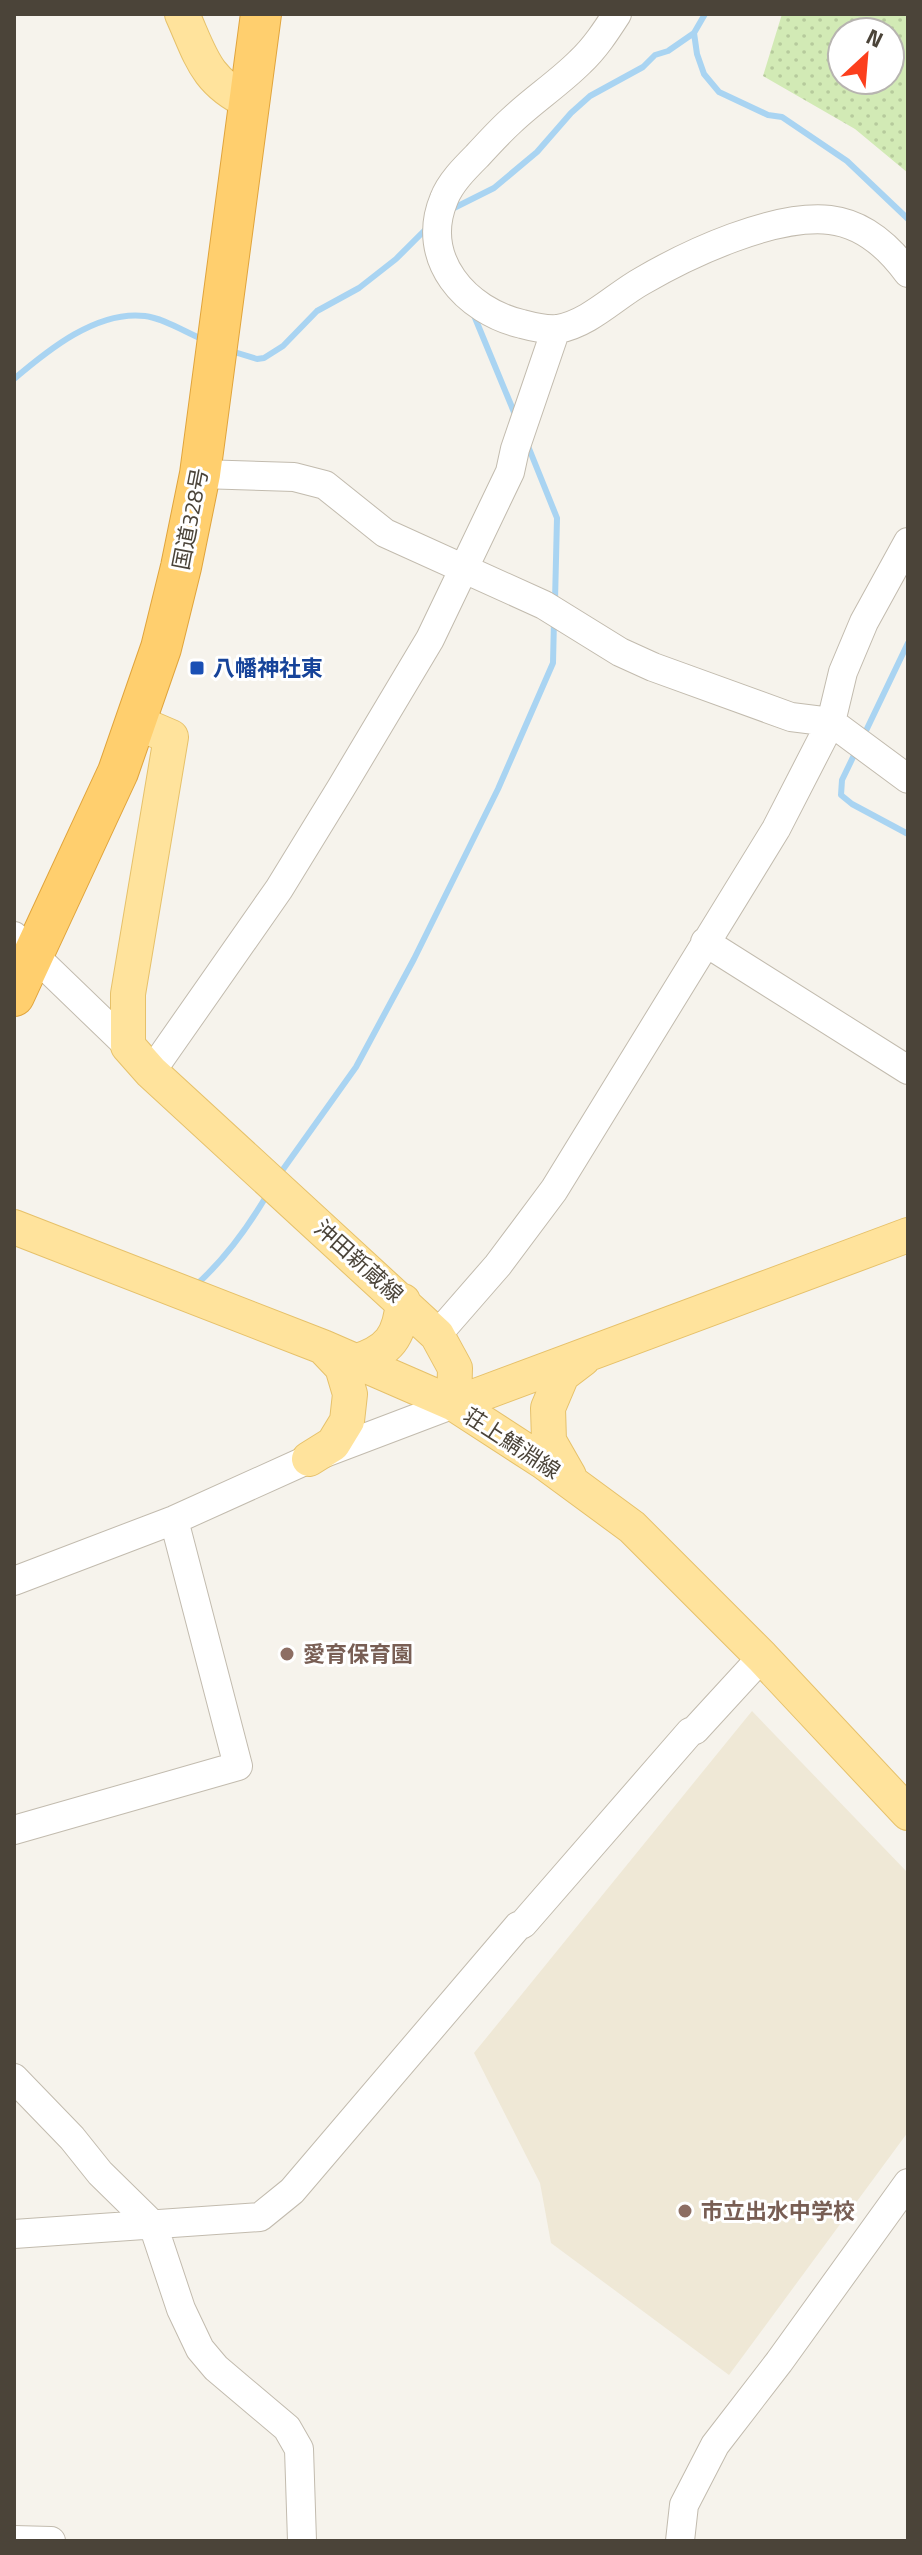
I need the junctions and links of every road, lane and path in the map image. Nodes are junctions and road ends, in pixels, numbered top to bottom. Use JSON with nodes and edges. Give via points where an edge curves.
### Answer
{"nodes":[{"id":1,"x":182,"y":14,"type":"edge"},
{"id":2,"x":261,"y":14,"type":"edge"},
{"id":3,"x":617,"y":14,"type":"edge"},
{"id":4,"x":249,"y":102,"type":"junction"},
{"id":5,"x":908,"y":273,"type":"edge"},
{"id":6,"x":556,"y":329,"type":"junction"},
{"id":7,"x":200,"y":474,"type":"junction"},
{"id":8,"x":908,"y":542,"type":"edge"},
{"id":9,"x":462,"y":568,"type":"junction"},
{"id":10,"x":136,"y":722,"type":"junction"},
{"id":11,"x":831,"y":722,"type":"junction"},
{"id":12,"x":908,"y":779,"type":"edge"},
{"id":13,"x":705,"y":942,"type":"junction"},
{"id":14,"x":24,"y":945,"type":"edge"},
{"id":15,"x":14,"y":996,"type":"edge"},
{"id":16,"x":128,"y":1046,"type":"junction"},
{"id":17,"x":908,"y":1070,"type":"edge"},
{"id":18,"x":151,"y":1072,"type":"junction"},
{"id":19,"x":14,"y":1227,"type":"edge"},
{"id":20,"x":908,"y":1235,"type":"edge"},
{"id":21,"x":403,"y":1301,"type":"junction"},
{"id":22,"x":437,"y":1335,"type":"junction"},
{"id":23,"x":323,"y":1347,"type":"junction"},
{"id":24,"x":589,"y":1354,"type":"junction"},
{"id":25,"x":355,"y":1362,"type":"junction"},
{"id":26,"x":454,"y":1404,"type":"junction"},
{"id":27,"x":309,"y":1459,"type":"junction"},
{"id":28,"x":573,"y":1483,"type":"junction"},
{"id":29,"x":174,"y":1520,"type":"junction"},
{"id":30,"x":14,"y":1581,"type":"edge"},
{"id":31,"x":762,"y":1657,"type":"junction"},
{"id":32,"x":908,"y":1813,"type":"edge"},
{"id":33,"x":14,"y":1830,"type":"edge"},
{"id":34,"x":14,"y":2078,"type":"edge"},
{"id":35,"x":908,"y":2183,"type":"edge"},
{"id":36,"x":153,"y":2225,"type":"junction"},
{"id":37,"x":14,"y":2234,"type":"edge"},
{"id":38,"x":14,"y":2540,"type":"edge"},
{"id":39,"x":51,"y":2541,"type":"edge"},
{"id":40,"x":302,"y":2541,"type":"edge"},
{"id":41,"x":680,"y":2541,"type":"edge"}],
"edges":[{"from":1,"to":4,"type":"main road","via":[[205,67],[227,92]]},
{"from":2,"to":4,"type":"highway","name":"国道328号"},
{"from":3,"to":6,"type":"street","via":[[581,62],[510,122],[461,173],[444,199],[438,247],[446,271],[464,295],[496,316]]},
{"from":4,"to":7,"type":"highway","name":"国道328号"},
{"from":5,"to":6,"type":"street","via":[[892,250],[858,229],[832,220],[804,220],[703,250]]},
{"from":6,"to":9,"type":"street","via":[[510,472]]},
{"from":7,"to":9,"type":"street","via":[[294,477],[325,485],[385,533]]},
{"from":7,"to":10,"type":"highway","name":"国道328号","via":[[161,648]]},
{"from":8,"to":11,"type":"street","via":[[864,622],[843,672]]},
{"from":9,"to":11,"type":"street","via":[[544,605],[653,667],[791,717]]},
{"from":9,"to":18,"type":"street","via":[[430,639],[279,889]]},
{"from":10,"to":14,"type":"highway","name":"国道328号","via":[[118,772]]},
{"from":10,"to":16,"type":"main road","via":[[171,737],[128,994]]},
{"from":11,"to":12,"type":"street"},
{"from":11,"to":13,"type":"street","via":[[776,829]]},
{"from":13,"to":17,"type":"street"},
{"from":13,"to":22,"type":"street","via":[[554,1190]]},
{"from":14,"to":15,"type":"highway","name":"国道328号"},
{"from":14,"to":16,"type":"street"},
{"from":16,"to":18,"type":"main road","name":"沖田新蔵線"},
{"from":18,"to":21,"type":"main road","name":"沖田新蔵線"},
{"from":19,"to":23,"type":"main road","name":"荘上鯖淵線"},
{"from":20,"to":24,"type":"main road"},
{"from":21,"to":22,"type":"main road","name":"沖田新蔵線"},
{"from":21,"to":25,"type":"main road","via":[[401,1322],[386,1348]]},
{"from":22,"to":26,"type":"main road","name":"沖田新蔵線","via":[[455,1368]]},
{"from":23,"to":25,"type":"main road","name":"荘上鯖淵線"},
{"from":23,"to":27,"type":"main road","via":[[342,1367],[350,1394],[347,1421],[333,1444]]},
{"from":24,"to":26,"type":"main road"},
{"from":24,"to":28,"type":"main road","via":[[562,1375],[548,1408],[549,1441]]},
{"from":25,"to":26,"type":"main road","name":"荘上鯖淵線"},
{"from":26,"to":27,"type":"street"},
{"from":26,"to":28,"type":"main road","name":"荘上鯖淵線"},
{"from":27,"to":29,"type":"street"},
{"from":28,"to":31,"type":"main road","name":"荘上鯖淵線","via":[[632,1527]]},
{"from":29,"to":30,"type":"street"},
{"from":29,"to":33,"type":"street","via":[[238,1766]]},
{"from":31,"to":32,"type":"main road","name":"荘上鯖淵線"},
{"from":31,"to":36,"type":"street","via":[[518,1926],[292,2191],[260,2217]]},
{"from":34,"to":36,"type":"street"},
{"from":35,"to":41,"type":"street","via":[[715,2445],[684,2505]]},
{"from":36,"to":37,"type":"street"},
{"from":36,"to":40,"type":"street","via":[[200,2349],[287,2428],[299,2449]]},
{"from":38,"to":39,"type":"street"}]}
